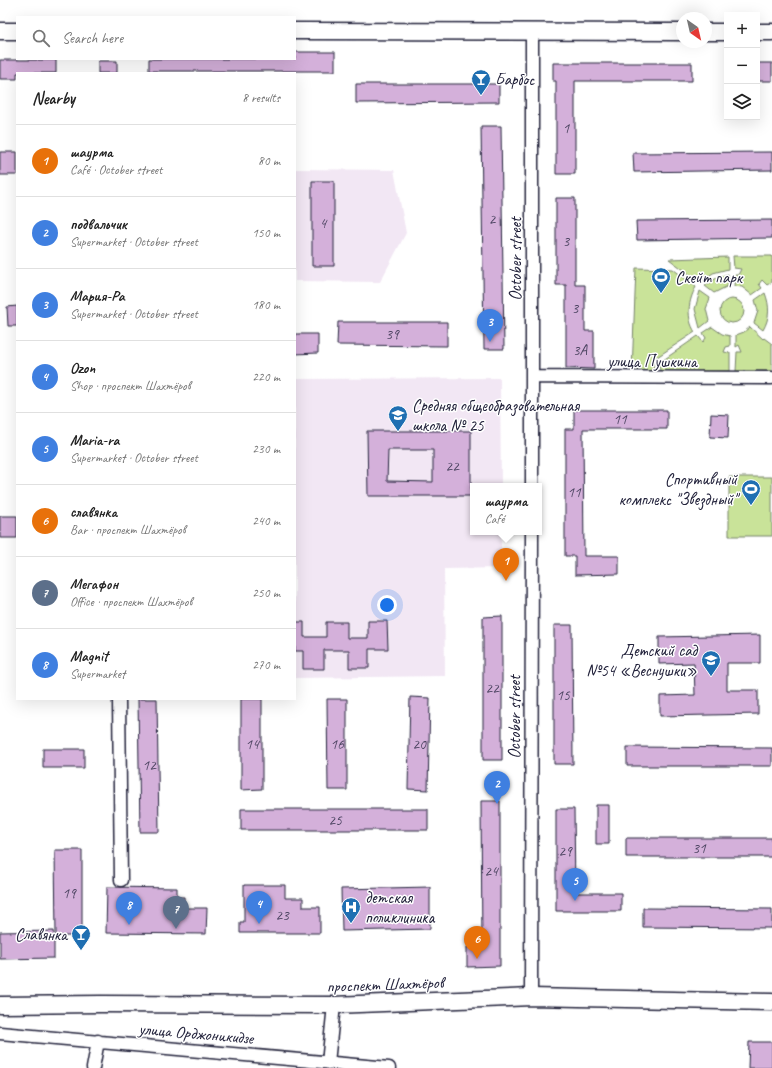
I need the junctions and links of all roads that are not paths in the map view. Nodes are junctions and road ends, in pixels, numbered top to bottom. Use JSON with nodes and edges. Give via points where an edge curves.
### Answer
{"nodes":[{"id":1,"x":0,"y":31,"type":"edge"},
{"id":2,"x":16,"y":31,"type":"edge"},
{"id":3,"x":296,"y":31,"type":"edge"},
{"id":4,"x":532,"y":32,"type":"junction"},
{"id":5,"x":676,"y":32,"type":"edge"},
{"id":6,"x":712,"y":32,"type":"edge"},
{"id":7,"x":724,"y":32,"type":"edge"},
{"id":8,"x":760,"y":32,"type":"edge"},
{"id":9,"x":772,"y":32,"type":"edge"},
{"id":10,"x":532,"y":377,"type":"junction"},
{"id":11,"x":772,"y":378,"type":"edge"},
{"id":12,"x":532,"y":483,"type":"edge"},
{"id":13,"x":532,"y":535,"type":"edge"},
{"id":14,"x":119,"y":700,"type":"edge"},
{"id":15,"x":121,"y":880,"type":"dead end"},
{"id":16,"x":531,"y":997,"type":"junction"},
{"id":17,"x":772,"y":1002,"type":"edge"},
{"id":18,"x":0,"y":1005,"type":"edge"},
{"id":19,"x":334,"y":1005,"type":"junction"},
{"id":20,"x":0,"y":1033,"type":"edge"},
{"id":21,"x":98,"y":1042,"type":"junction"},
{"id":22,"x":320,"y":1064,"type":"edge"},
{"id":23,"x":93,"y":1068,"type":"edge"},
{"id":24,"x":389,"y":1068,"type":"edge"}],
"edges":[{"from":1,"to":2,"type":"main road"},
{"from":3,"to":4,"type":"main road"},
{"from":4,"to":5,"type":"main road"},
{"from":4,"to":10,"type":"street","name":"October street"},
{"from":6,"to":7,"type":"main road"},
{"from":8,"to":9,"type":"main road"},
{"from":10,"to":11,"type":"street","name":"улица Пушкина"},
{"from":10,"to":12,"type":"street","name":"October street"},
{"from":13,"to":16,"type":"street","name":"October street"},
{"from":14,"to":15,"type":"street"},
{"from":16,"to":17,"type":"main road","name":"проспект Шахтёров"},
{"from":16,"to":19,"type":"main road","name":"проспект Шахтёров"},
{"from":18,"to":19,"type":"main road","name":"проспект Шахтёров"},
{"from":19,"to":22,"type":"street"},
{"from":20,"to":21,"type":"street","name":"улица Орджоникидзе"},
{"from":21,"to":22,"type":"street","name":"улица Орджоникидзе"},
{"from":21,"to":23,"type":"street"},
{"from":22,"to":24,"type":"street","name":"улица Орджоникидзе"}]}
